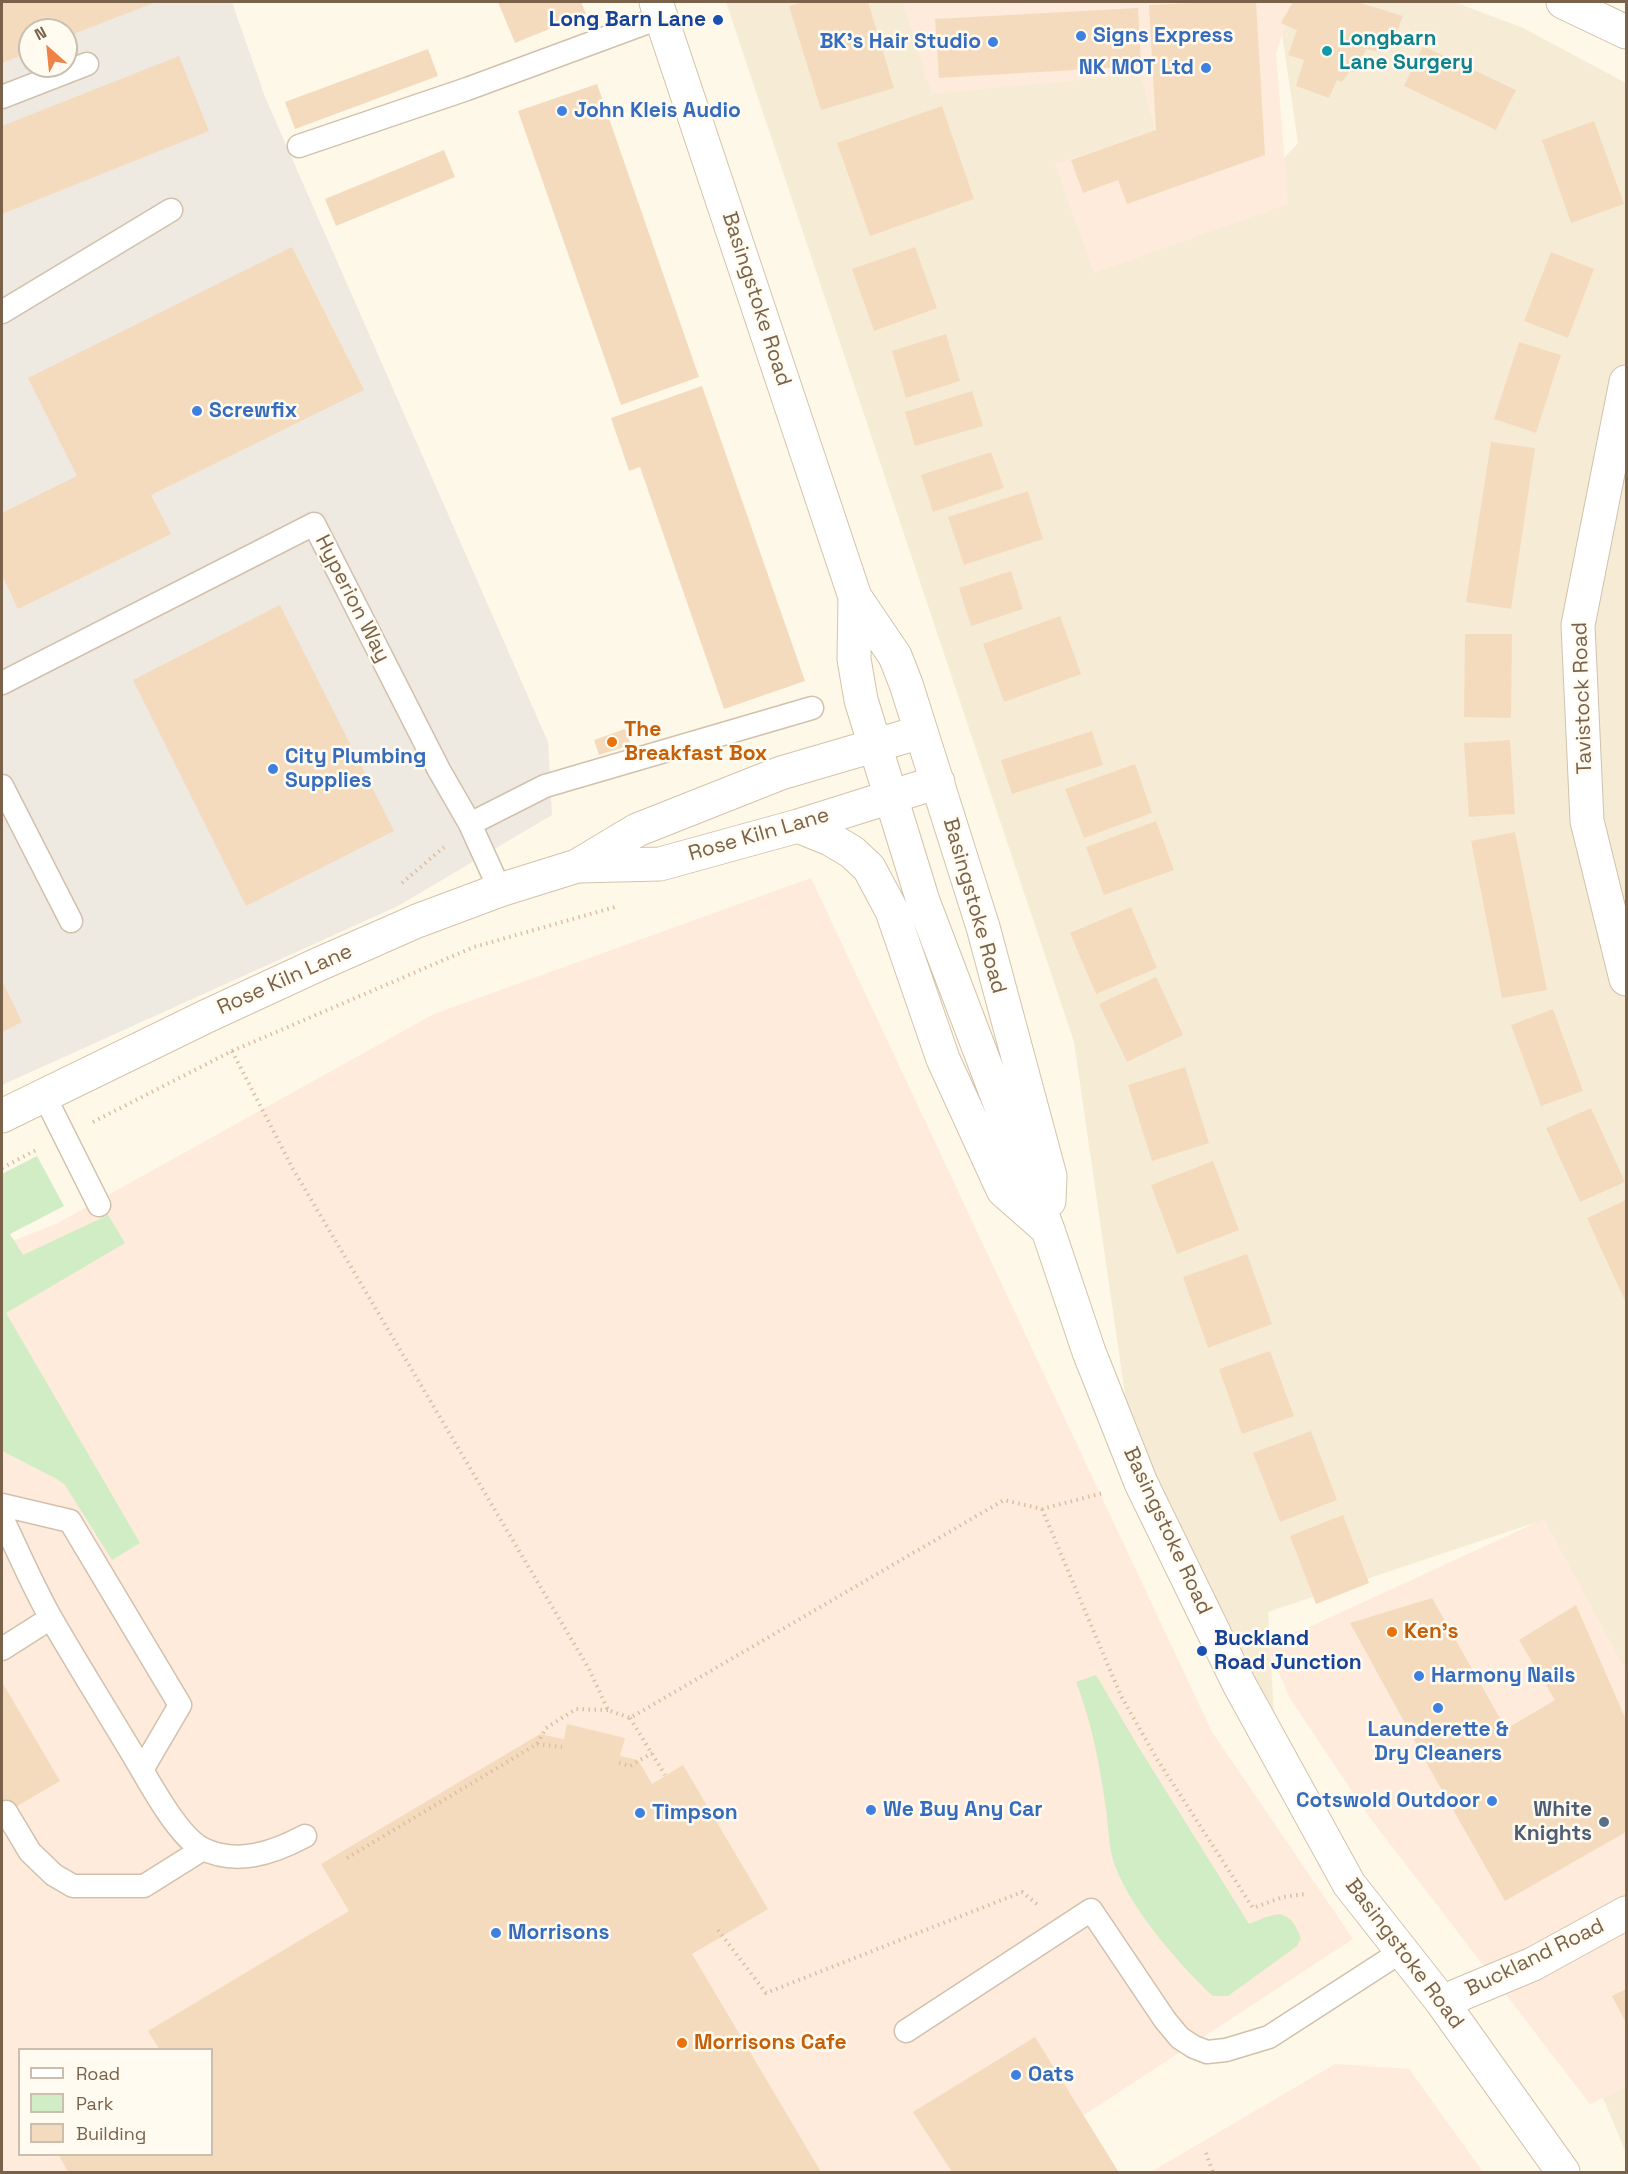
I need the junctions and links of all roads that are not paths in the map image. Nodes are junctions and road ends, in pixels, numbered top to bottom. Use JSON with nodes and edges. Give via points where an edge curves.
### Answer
{"nodes":[{"id":1,"x":1563,"y":2,"type":"edge"},
{"id":2,"x":659,"y":9,"type":"edge"},
{"id":3,"x":1626,"y":32,"type":"edge"},
{"id":4,"x":87,"y":64,"type":"dead end"},
{"id":5,"x":2,"y":97,"type":"edge"},
{"id":6,"x":299,"y":146,"type":"dead end"},
{"id":7,"x":171,"y":210,"type":"dead end"},
{"id":8,"x":2,"y":312,"type":"edge"},
{"id":9,"x":1626,"y":382,"type":"edge"},
{"id":10,"x":855,"y":597,"type":"junction"},
{"id":11,"x":2,"y":684,"type":"edge"},
{"id":12,"x":813,"y":708,"type":"dead end"},
{"id":13,"x":921,"y":732,"type":"junction"},
{"id":14,"x":875,"y":746,"type":"junction"},
{"id":15,"x":938,"y":782,"type":"junction"},
{"id":16,"x":2,"y":786,"type":"edge"},
{"id":17,"x":890,"y":797,"type":"junction"},
{"id":18,"x":470,"y":824,"type":"junction"},
{"id":19,"x":798,"y":826,"type":"junction"},
{"id":20,"x":578,"y":866,"type":"junction"},
{"id":21,"x":500,"y":890,"type":"junction"},
{"id":22,"x":71,"y":921,"type":"dead end"},
{"id":23,"x":1626,"y":979,"type":"edge"},
{"id":24,"x":44,"y":1095,"type":"junction"},
{"id":25,"x":2,"y":1116,"type":"edge"},
{"id":26,"x":99,"y":1205,"type":"dead end"},
{"id":27,"x":1048,"y":1230,"type":"junction"},
{"id":28,"x":2,"y":1505,"type":"edge"},
{"id":29,"x":2,"y":1518,"type":"edge"},
{"id":30,"x":51,"y":1618,"type":"junction"},
{"id":31,"x":2,"y":1649,"type":"edge"},
{"id":32,"x":142,"y":1770,"type":"junction"},
{"id":33,"x":6,"y":1812,"type":"dead end"},
{"id":34,"x":305,"y":1836,"type":"dead end"},
{"id":35,"x":203,"y":1849,"type":"junction"},
{"id":36,"x":1626,"y":1913,"type":"edge"},
{"id":37,"x":1402,"y":1951,"type":"junction"},
{"id":38,"x":1442,"y":2002,"type":"junction"},
{"id":39,"x":906,"y":2031,"type":"dead end"},
{"id":40,"x":1563,"y":2172,"type":"edge"}],
"edges":[{"from":1,"to":3,"type":"main road"},
{"from":2,"to":6,"type":"lane","via":[[467,89]]},
{"from":2,"to":10,"type":"main road","name":"Basingstoke Road"},
{"from":4,"to":5,"type":"lane"},
{"from":7,"to":8,"type":"lane"},
{"from":9,"to":23,"type":"main road","name":"Tavistock Road","via":[[1578,625],[1587,821]]},
{"from":10,"to":13,"type":"main road","name":"Basingstoke Road","via":[[895,656]]},
{"from":10,"to":14,"type":"main road","name":"Basingstoke Road","via":[[854,659]]},
{"from":11,"to":18,"type":"lane","name":"Hyperion Way","via":[[314,524]]},
{"from":12,"to":18,"type":"lane","via":[[545,786]]},
{"from":13,"to":14,"type":"main road","name":"Rose Kiln Lane"},
{"from":13,"to":15,"type":"main road","name":"Basingstoke Road"},
{"from":14,"to":17,"type":"main road","name":"Basingstoke Road"},
{"from":14,"to":20,"type":"main road","name":"Rose Kiln Lane","via":[[781,773],[638,830]]},
{"from":15,"to":17,"type":"main road","name":"Rose Kiln Lane"},
{"from":15,"to":27,"type":"main road","name":"Basingstoke Road","via":[[983,927],[1050,1176]]},
{"from":16,"to":22,"type":"lane"},
{"from":17,"to":19,"type":"main road","name":"Rose Kiln Lane"},
{"from":17,"to":27,"type":"main road","name":"Basingstoke Road","via":[[923,901]]},
{"from":18,"to":21,"type":"lane","name":"Hyperion Way"},
{"from":19,"to":20,"type":"main road","name":"Rose Kiln Lane","via":[[660,864]]},
{"from":19,"to":27,"type":"main road","via":[[852,852],[869,868],[892,911],[943,1059],[1003,1190]]},
{"from":20,"to":21,"type":"main road","name":"Rose Kiln Lane"},
{"from":21,"to":24,"type":"main road","name":"Rose Kiln Lane","via":[[317,965]]},
{"from":24,"to":25,"type":"main road","name":"Rose Kiln Lane"},
{"from":24,"to":26,"type":"lane"},
{"from":27,"to":37,"type":"main road","name":"Basingstoke Road","via":[[1089,1352],[1142,1483],[1239,1684],[1349,1884]]},
{"from":28,"to":32,"type":"lane","via":[[70,1521],[180,1705]]},
{"from":29,"to":30,"type":"lane"},
{"from":30,"to":31,"type":"lane"},
{"from":30,"to":32,"type":"lane"},
{"from":32,"to":35,"type":"lane","via":[[181,1830]]},
{"from":33,"to":35,"type":"lane","via":[[30,1852],[54,1875],[73,1886],[144,1886]]},
{"from":34,"to":35,"type":"lane","via":[[265,1854],[231,1857]]},
{"from":36,"to":38,"type":"main road","name":"Buckland Road","via":[[1533,1964]]},
{"from":37,"to":38,"type":"main road","name":"Basingstoke Road"},
{"from":37,"to":39,"type":"lane","via":[[1269,2037],[1207,2052],[1180,2038],[1165,2020],[1091,1910]]},
{"from":38,"to":40,"type":"main road","name":"Basingstoke Road"}]}
